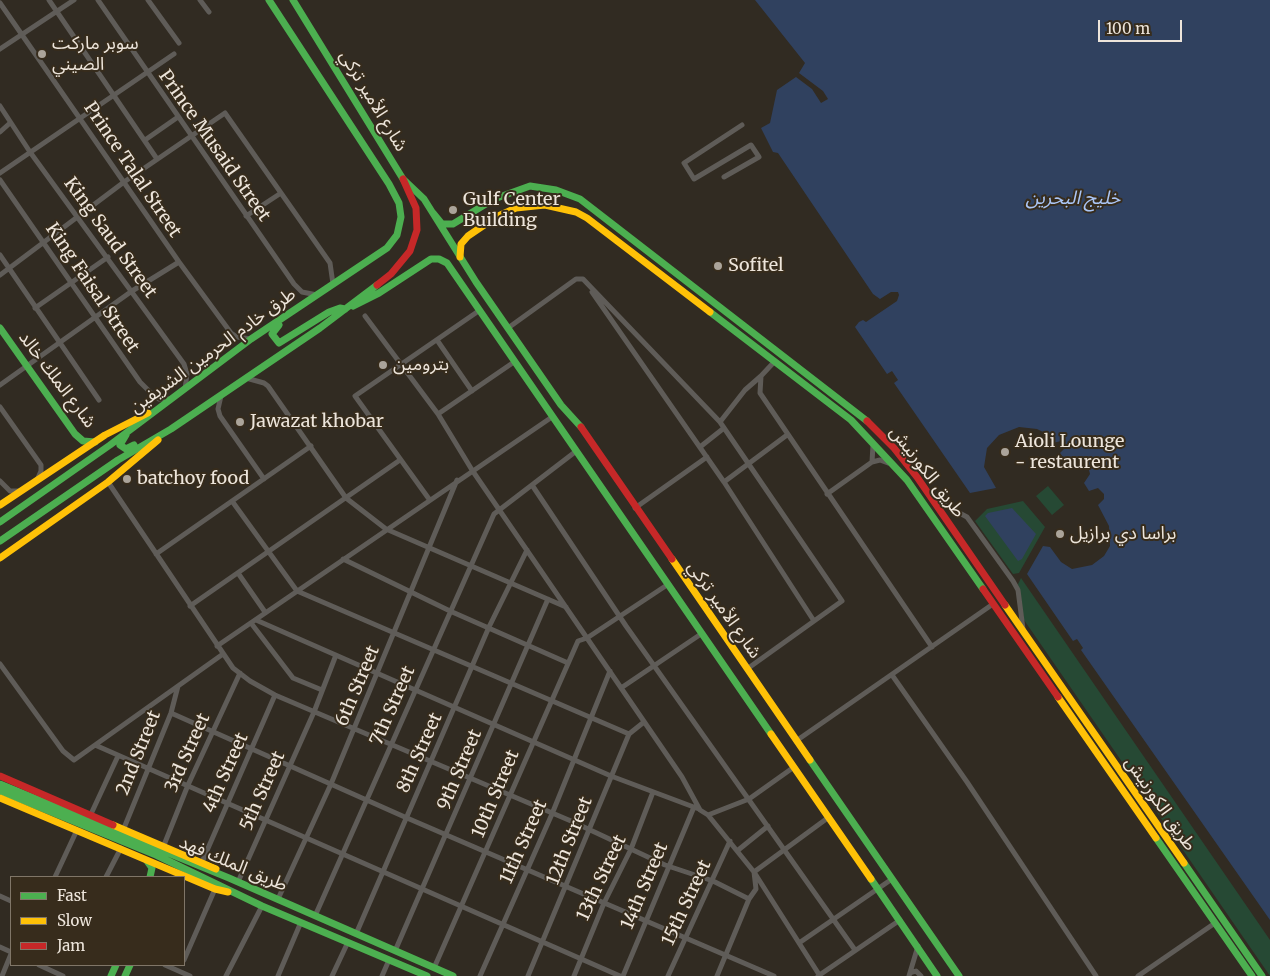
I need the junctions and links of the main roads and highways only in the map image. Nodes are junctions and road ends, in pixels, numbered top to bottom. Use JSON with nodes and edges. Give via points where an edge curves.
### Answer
{"nodes":[{"id":1,"x":269,"y":0,"type":"edge"},
{"id":2,"x":292,"y":0,"type":"edge"},
{"id":3,"x":403,"y":179,"type":"junction"},
{"id":4,"x":389,"y":184,"type":"joint"},
{"id":5,"x":473,"y":211,"type":"junction"},
{"id":6,"x":433,"y":213,"type":"junction"},
{"id":7,"x":483,"y":225,"type":"junction"},
{"id":8,"x":463,"y":263,"type":"junction"},
{"id":9,"x":450,"y":266,"type":"joint"},
{"id":10,"x":309,"y":301,"type":"junction"},
{"id":11,"x":345,"y":309,"type":"junction"},
{"id":12,"x":0,"y":328,"type":"edge"},
{"id":13,"x":233,"y":386,"type":"junction"},
{"id":14,"x":561,"y":405,"type":"junction"},
{"id":15,"x":156,"y":409,"type":"junction"},
{"id":16,"x":550,"y":415,"type":"junction"},
{"id":17,"x":140,"y":421,"type":"junction"},
{"id":18,"x":171,"y":429,"type":"junction"},
{"id":19,"x":95,"y":442,"type":"junction"},
{"id":20,"x":0,"y":505,"type":"edge"},
{"id":21,"x":0,"y":522,"type":"edge"},
{"id":22,"x":0,"y":541,"type":"edge"},
{"id":23,"x":0,"y":558,"type":"edge"},
{"id":24,"x":0,"y":776,"type":"edge"},
{"id":25,"x":0,"y":784,"type":"edge"},
{"id":26,"x":0,"y":797,"type":"edge"},
{"id":27,"x":146,"y":858,"type":"junction"},
{"id":28,"x":150,"y":876,"type":"edge"},
{"id":29,"x":176,"y":876,"type":"edge"},
{"id":30,"x":229,"y":878,"type":"junction"},
{"id":31,"x":185,"y":879,"type":"edge"},
{"id":32,"x":242,"y":896,"type":"junction"},
{"id":33,"x":934,"y":973,"type":"edge"},
{"id":34,"x":427,"y":976,"type":"edge"},
{"id":35,"x":453,"y":976,"type":"edge"},
{"id":36,"x":959,"y":976,"type":"edge"},
{"id":37,"x":1252,"y":976,"type":"edge"},
{"id":38,"x":1262,"y":976,"type":"edge"}],
"edges":[{"from":1,"to":4,"type":"main road","name":"شارع الأمير تركي"},
{"from":2,"to":3,"type":"main road","name":"شارع الأمير تركي"},
{"from":3,"to":6,"type":"main road","name":"شارع الأمير تركي","via":[[417,190]]},
{"from":3,"to":11,"type":"main road","via":[[416,208],[418,224],[413,244],[395,269]]},
{"from":4,"to":10,"type":"main road","name":"طرق خادم الحرمين الشريفين","via":[[400,210],[397,235],[387,248]]},
{"from":5,"to":6,"type":"main road","name":"طريق الكورنيش","via":[[449,226],[442,224]]},
{"from":5,"to":7,"type":"main road","via":[[473,221]]},
{"from":5,"to":38,"type":"main road","name":"طريق الكورنيش","via":[[502,194],[530,186],[556,190],[580,199],[856,411],[894,448],[932,498]]},
{"from":6,"to":8,"type":"main road","name":"شارع الأمير تركي"},
{"from":7,"to":8,"type":"main road","name":"طريق الكورنيش","via":[[461,244]]},
{"from":7,"to":37,"type":"main road","name":"طريق الكورنيش","via":[[526,205],[554,206],[576,212],[851,420],[895,466]]},
{"from":8,"to":14,"type":"main road","name":"شارع الأمير تركي"},
{"from":9,"to":11,"type":"main road","name":"طرق خادم الحرمين الشريفين","via":[[439,259],[431,260],[379,293]]},
{"from":9,"to":16,"type":"main road","name":"شارع الأمير تركي"},
{"from":10,"to":11,"type":"main road","via":[[273,330],[276,342],[284,341],[330,312]]},
{"from":10,"to":15,"type":"main road","name":"طرق خادم الحرمين الشريفين"},
{"from":11,"to":13,"type":"main road","name":"طرق خادم الحرمين الشريفين"},
{"from":12,"to":19,"type":"main road","name":"شارع الملك خالد","via":[[75,434],[83,441]]},
{"from":13,"to":17,"type":"main road","via":[[220,388],[148,438],[126,449],[120,445]]},
{"from":13,"to":18,"type":"main road","name":"طرق خادم الحرمين الشريفين"},
{"from":14,"to":16,"type":"main road"},
{"from":14,"to":36,"type":"main road","name":"شارع الأمير تركي","via":[[574,417]]},
{"from":15,"to":17,"type":"main road","name":"طرق خادم الحرمين الشريفين"},
{"from":15,"to":19,"type":"main road"},
{"from":16,"to":33,"type":"main road","name":"شارع الأمير تركي"},
{"from":17,"to":21,"type":"main road","name":"طرق خادم الحرمين الشريفين"},
{"from":18,"to":22,"type":"main road","name":"طرق خادم الحرمين الشريفين","via":[[118,460]]},
{"from":18,"to":23,"type":"main road","via":[[108,482]]},
{"from":19,"to":20,"type":"main road"},
{"from":24,"to":30,"type":"main road","via":[[164,845]]},
{"from":25,"to":30,"type":"main road","name":"طريق الملك فهد"},
{"from":26,"to":27,"type":"main road"},
{"from":26,"to":32,"type":"main road","name":"طريق الملك فهد","via":[[156,855]]},
{"from":27,"to":28,"type":"main road","via":[[152,868]]},
{"from":27,"to":29,"type":"main road"},
{"from":30,"to":35,"type":"main road","name":"طريق الملك فهد"},
{"from":31,"to":32,"type":"main road"},
{"from":32,"to":34,"type":"main road","name":"طريق الملك فهد"}]}
